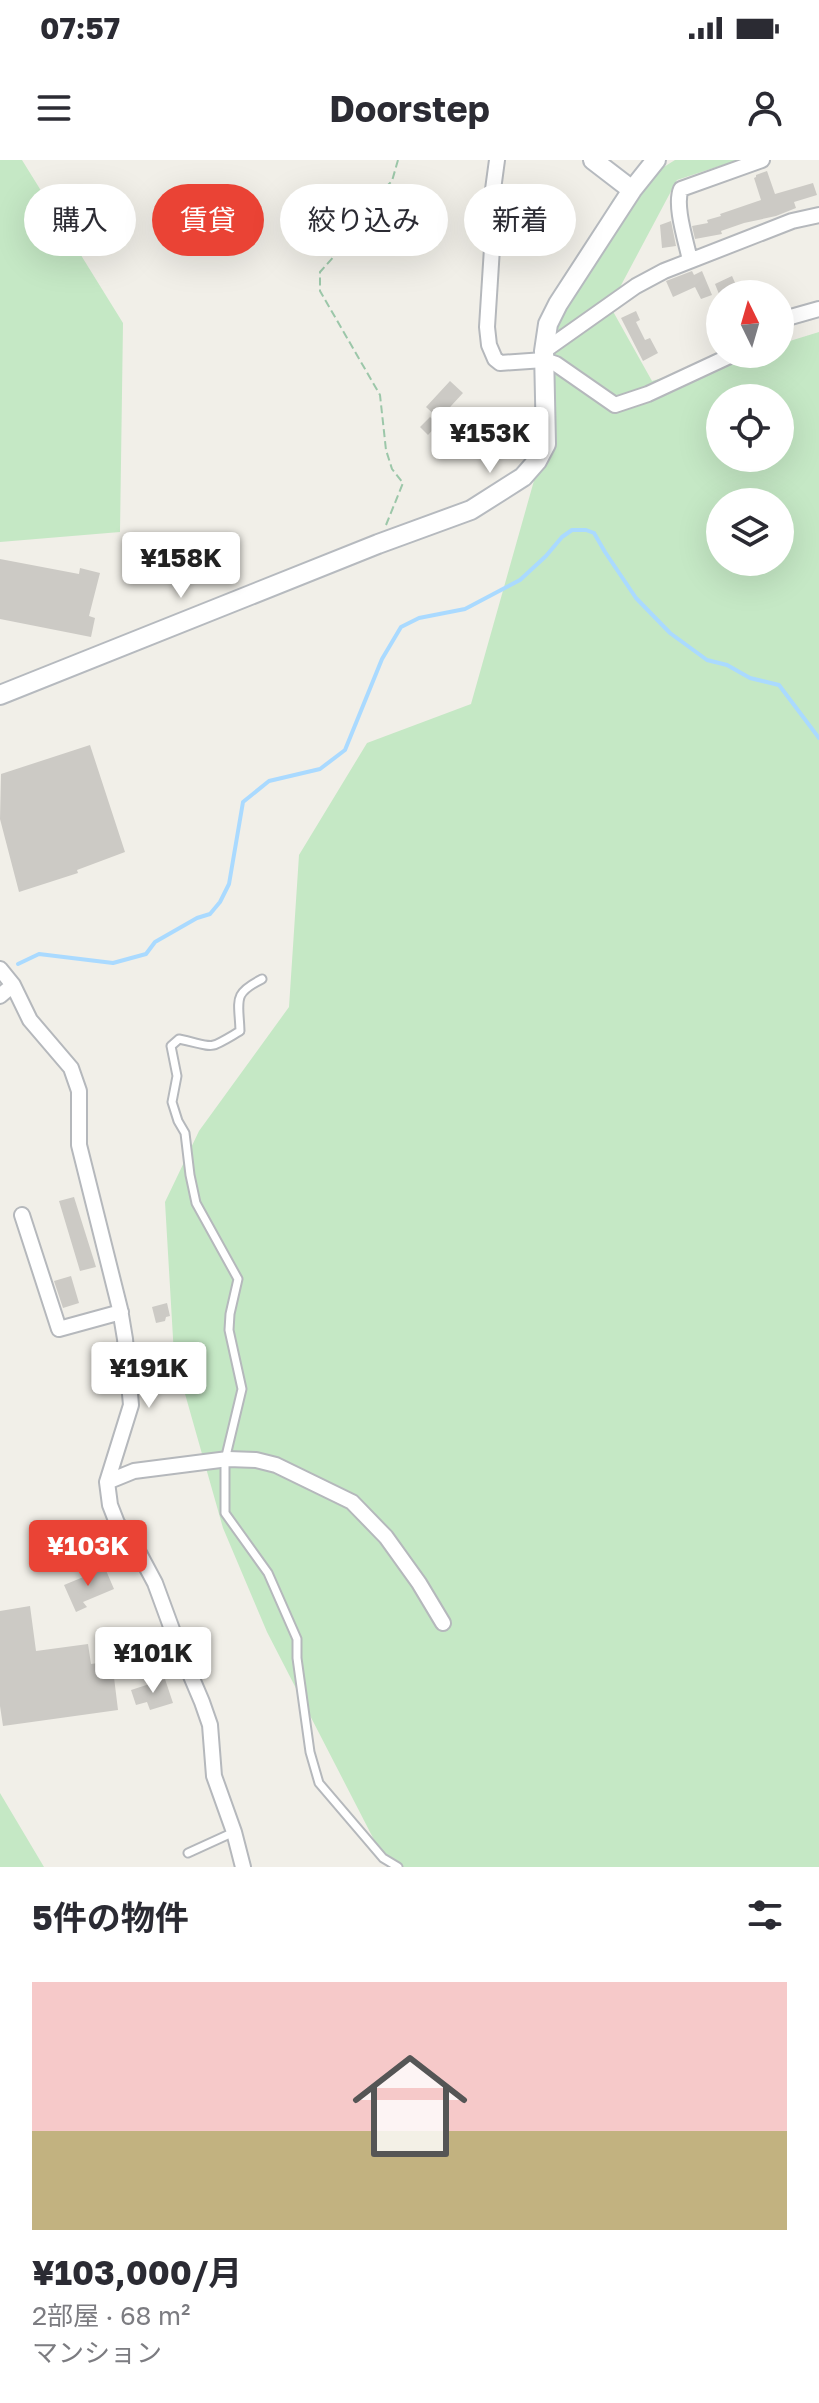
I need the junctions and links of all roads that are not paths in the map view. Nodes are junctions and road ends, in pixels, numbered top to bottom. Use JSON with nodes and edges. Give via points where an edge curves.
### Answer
{"nodes":[{"id":1,"x":497,"y":160,"type":"edge"},
{"id":2,"x":593,"y":160,"type":"edge"},
{"id":3,"x":656,"y":160,"type":"edge"},
{"id":4,"x":762,"y":160,"type":"edge"},
{"id":5,"x":632,"y":190,"type":"junction"},
{"id":6,"x":819,"y":215,"type":"edge"},
{"id":7,"x":690,"y":260,"type":"junction"},
{"id":8,"x":819,"y":309,"type":"edge"},
{"id":9,"x":794,"y":316,"type":"edge"},
{"id":10,"x":544,"y":355,"type":"junction"},
{"id":11,"x":706,"y":367,"type":"edge"},
{"id":12,"x":0,"y":695,"type":"edge"},
{"id":13,"x":0,"y":969,"type":"edge"},
{"id":14,"x":262,"y":979,"type":"dead end"},
{"id":15,"x":13,"y":985,"type":"junction"},
{"id":16,"x":0,"y":996,"type":"edge"},
{"id":17,"x":22,"y":1215,"type":"dead end"},
{"id":18,"x":121,"y":1312,"type":"junction"},
{"id":19,"x":225,"y":1460,"type":"junction"},
{"id":20,"x":107,"y":1482,"type":"junction"},
{"id":21,"x":443,"y":1623,"type":"dead end"},
{"id":22,"x":234,"y":1832,"type":"junction"},
{"id":23,"x":188,"y":1853,"type":"dead end"},
{"id":24,"x":243,"y":1867,"type":"edge"},
{"id":25,"x":398,"y":1867,"type":"edge"}],
"edges":[{"from":1,"to":10,"type":"street","via":[[489,345],[500,363]]},
{"from":2,"to":5,"type":"street"},
{"from":3,"to":5,"type":"street"},
{"from":4,"to":7,"type":"street","via":[[678,193]]},
{"from":5,"to":10,"type":"street","via":[[558,304],[548,324]]},
{"from":6,"to":7,"type":"street"},
{"from":7,"to":10,"type":"street","via":[[636,286]]},
{"from":8,"to":9,"type":"street"},
{"from":10,"to":11,"type":"street","via":[[615,405]]},
{"from":10,"to":12,"type":"street","via":[[546,444],[523,477],[471,510]]},
{"from":13,"to":15,"type":"street"},
{"from":14,"to":19,"type":"lane","via":[[239,995],[240,1031],[210,1048],[179,1039],[171,1046],[177,1076],[172,1102],[185,1133],[196,1203],[238,1279],[229,1330],[242,1389]]},
{"from":15,"to":16,"type":"street"},
{"from":15,"to":18,"type":"street","via":[[30,1020],[71,1068],[79,1091],[79,1145]]},
{"from":17,"to":18,"type":"street","via":[[59,1329]]},
{"from":18,"to":20,"type":"street","via":[[131,1405]]},
{"from":19,"to":20,"type":"street","via":[[134,1471]]},
{"from":19,"to":21,"type":"street","via":[[276,1465],[352,1502],[386,1537]]},
{"from":19,"to":25,"type":"lane","via":[[225,1513],[268,1573],[297,1639],[310,1752],[319,1783],[383,1858]]},
{"from":20,"to":22,"type":"street","via":[[110,1505],[155,1583],[202,1702],[210,1725],[214,1776]]},
{"from":22,"to":23,"type":"lane"},
{"from":22,"to":24,"type":"street"}]}
